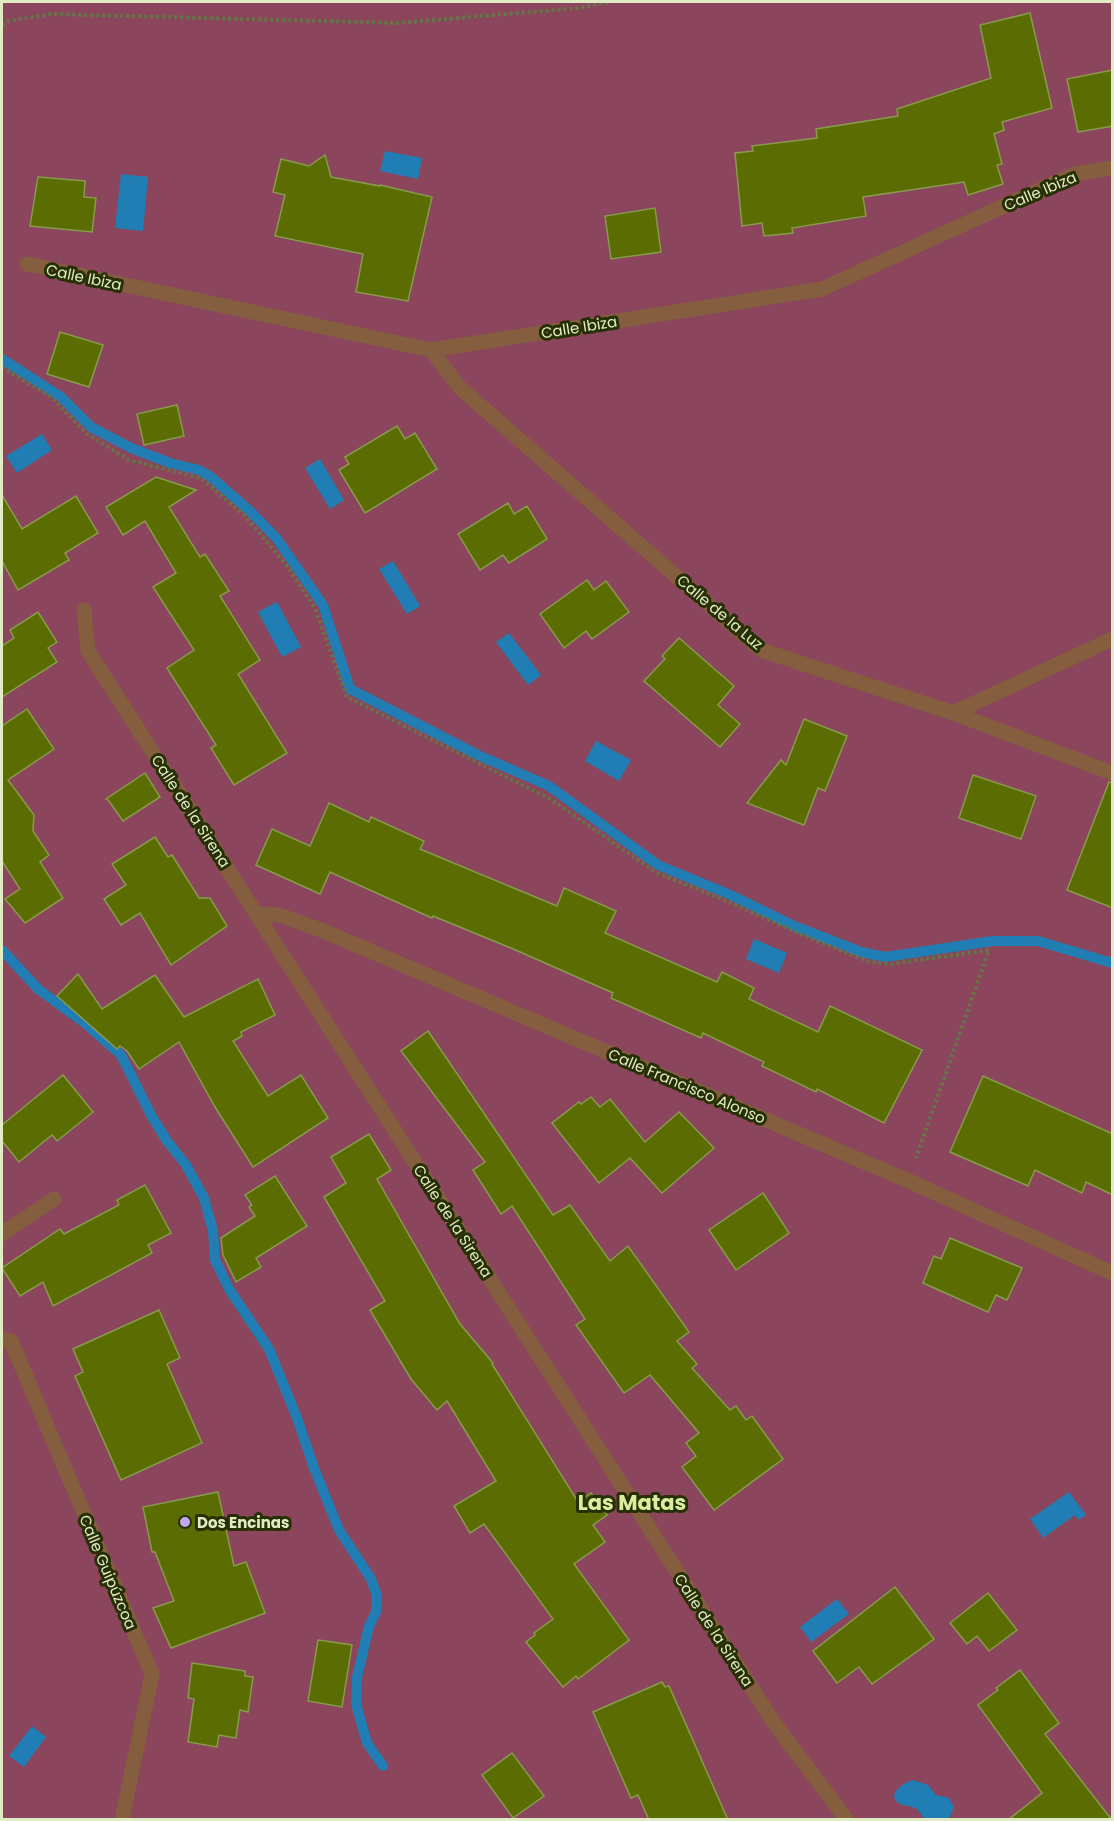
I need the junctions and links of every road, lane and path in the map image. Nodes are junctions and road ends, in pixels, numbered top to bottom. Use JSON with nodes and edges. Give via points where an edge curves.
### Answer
{"nodes":[{"id":1,"x":610,"y":2,"type":"edge"},
{"id":2,"x":2,"y":25,"type":"edge"},
{"id":3,"x":1113,"y":168,"type":"edge"},
{"id":4,"x":27,"y":264,"type":"dead end"},
{"id":5,"x":431,"y":350,"type":"junction"},
{"id":6,"x":2,"y":367,"type":"edge"},
{"id":7,"x":84,"y":610,"type":"dead end"},
{"id":8,"x":1113,"y":639,"type":"edge"},
{"id":9,"x":952,"y":713,"type":"junction"},
{"id":10,"x":1113,"y":773,"type":"edge"},
{"id":11,"x":256,"y":914,"type":"junction"},
{"id":12,"x":909,"y":1181,"type":"junction"},
{"id":13,"x":54,"y":1199,"type":"dead end"},
{"id":14,"x":2,"y":1234,"type":"edge"},
{"id":15,"x":1113,"y":1273,"type":"edge"},
{"id":16,"x":2,"y":1340,"type":"edge"},
{"id":17,"x":122,"y":1820,"type":"edge"},
{"id":18,"x":847,"y":1820,"type":"edge"}],
"edges":[{"from":1,"to":2,"type":"path","via":[[399,23],[52,14]]},
{"from":3,"to":5,"type":"street","name":"Calle Ibiza","via":[[1074,174],[822,289]]},
{"from":4,"to":5,"type":"street","name":"Calle Ibiza"},
{"from":5,"to":9,"type":"street","name":"Calle de la Luz","via":[[460,388],[761,650]]},
{"from":6,"to":12,"type":"path","via":[[51,397],[87,434],[129,460],[201,478],[246,516],[315,608],[347,697],[550,799],[657,873],[870,962],[892,963],[989,950]]},
{"from":7,"to":11,"type":"street","name":"Calle de la Sirena","via":[[88,651]]},
{"from":8,"to":9,"type":"street"},
{"from":9,"to":10,"type":"street","name":"Calle de la Luz"},
{"from":11,"to":12,"type":"street","name":"Calle Francisco Alonso","via":[[279,915],[321,930]]},
{"from":11,"to":18,"type":"street","name":"Calle de la Sirena","via":[[776,1726]]},
{"from":12,"to":15,"type":"street","name":"Calle Francisco Alonso"},
{"from":13,"to":14,"type":"street"},
{"from":16,"to":17,"type":"street","name":"Calle Guipúzcoa","via":[[10,1341],[152,1674]]}]}
